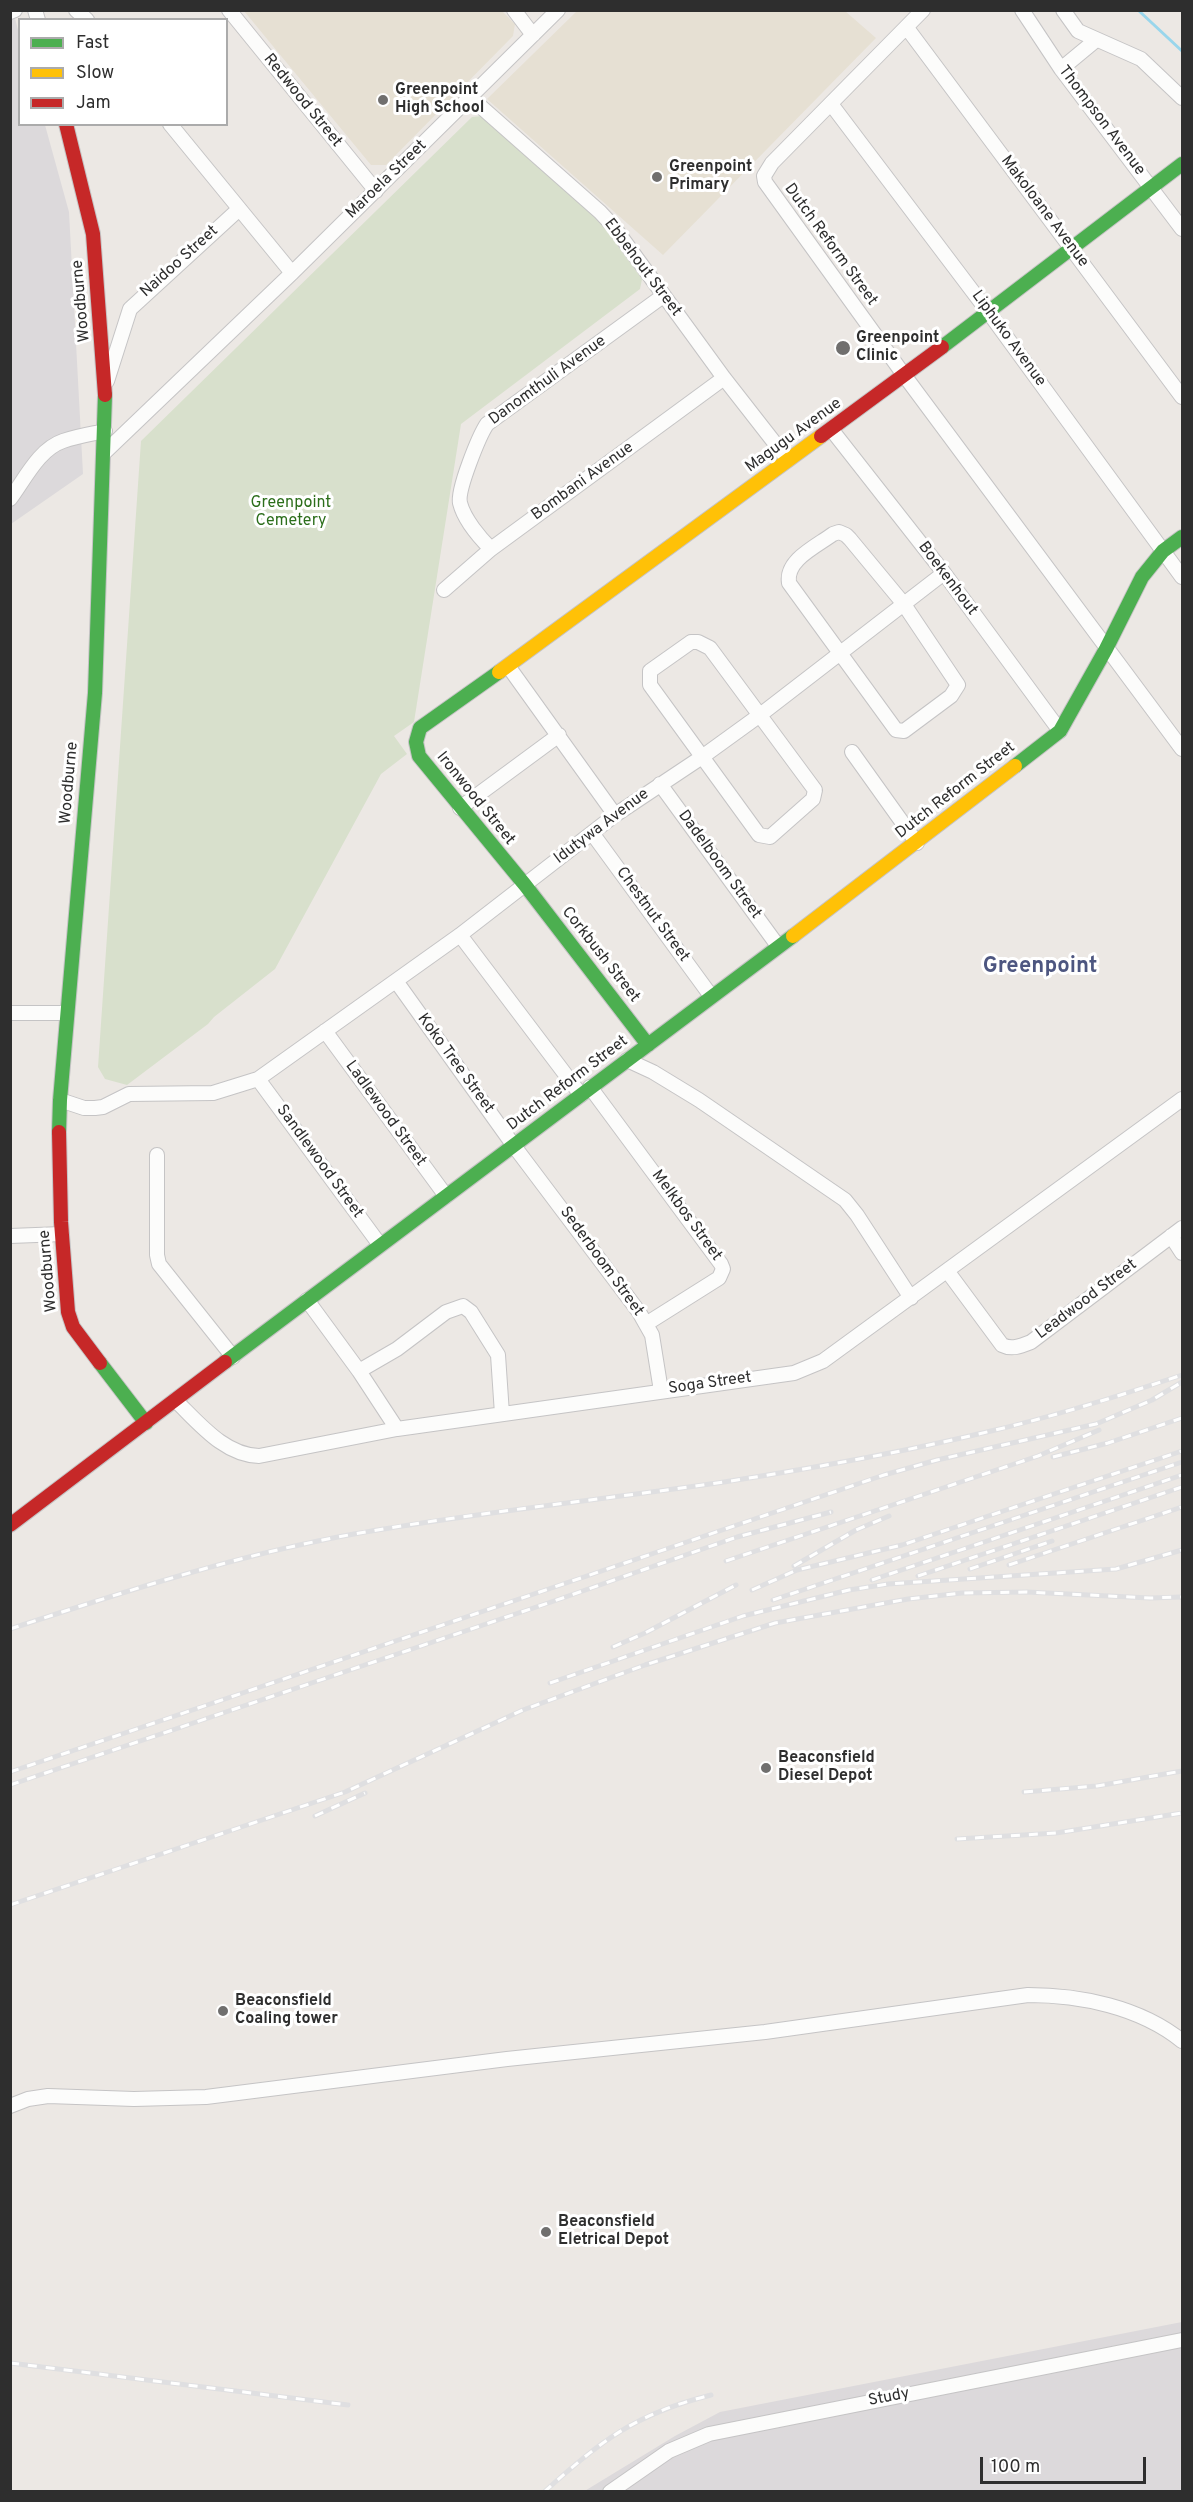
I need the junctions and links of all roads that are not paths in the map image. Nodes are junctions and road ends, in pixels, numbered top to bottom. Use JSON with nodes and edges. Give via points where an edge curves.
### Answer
{"nodes":[{"id":1,"x":15,"y":10,"type":"edge"},
{"id":2,"x":229,"y":10,"type":"edge"},
{"id":3,"x":514,"y":10,"type":"edge"},
{"id":4,"x":558,"y":10,"type":"edge"},
{"id":5,"x":1022,"y":10,"type":"edge"},
{"id":6,"x":1063,"y":10,"type":"edge"},
{"id":7,"x":10,"y":12,"type":"edge"},
{"id":8,"x":917,"y":13,"type":"edge"},
{"id":9,"x":907,"y":28,"type":"junction"},
{"id":10,"x":533,"y":36,"type":"junction"},
{"id":11,"x":1096,"y":40,"type":"junction"},
{"id":12,"x":1061,"y":69,"type":"junction"},
{"id":13,"x":471,"y":98,"type":"junction"},
{"id":14,"x":1182,"y":98,"type":"edge"},
{"id":15,"x":831,"y":104,"type":"junction"},
{"id":16,"x":66,"y":126,"type":"edge"},
{"id":17,"x":172,"y":126,"type":"edge"},
{"id":18,"x":1182,"y":164,"type":"edge"},
{"id":19,"x":1151,"y":188,"type":"junction"},
{"id":20,"x":376,"y":191,"type":"junction"},
{"id":21,"x":238,"y":210,"type":"junction"},
{"id":22,"x":1182,"y":229,"type":"edge"},
{"id":23,"x":1073,"y":250,"type":"junction"},
{"id":24,"x":292,"y":273,"type":"junction"},
{"id":25,"x":663,"y":296,"type":"junction"},
{"id":26,"x":989,"y":313,"type":"junction"},
{"id":27,"x":904,"y":375,"type":"junction"},
{"id":28,"x":724,"y":378,"type":"junction"},
{"id":29,"x":105,"y":386,"type":"junction"},
{"id":30,"x":1182,"y":397,"type":"edge"},
{"id":31,"x":831,"y":429,"type":"junction"},
{"id":32,"x":105,"y":431,"type":"junction"},
{"id":33,"x":104,"y":453,"type":"junction"},
{"id":34,"x":788,"y":460,"type":"junction"},
{"id":35,"x":10,"y":499,"type":"edge"},
{"id":36,"x":1182,"y":537,"type":"edge"},
{"id":37,"x":491,"y":549,"type":"junction"},
{"id":38,"x":1163,"y":551,"type":"junction"},
{"id":39,"x":944,"y":573,"type":"junction"},
{"id":40,"x":1182,"y":577,"type":"edge"},
{"id":41,"x":444,"y":590,"type":"dead end"},
{"id":42,"x":903,"y":603,"type":"junction"},
{"id":43,"x":1106,"y":649,"type":"junction"},
{"id":44,"x":840,"y":654,"type":"junction"},
{"id":45,"x":508,"y":666,"type":"junction"},
{"id":46,"x":760,"y":715,"type":"junction"},
{"id":47,"x":420,"y":728,"type":"joint"},
{"id":48,"x":1060,"y":731,"type":"junction"},
{"id":49,"x":560,"y":735,"type":"junction"},
{"id":50,"x":1182,"y":749,"type":"edge"},
{"id":51,"x":852,"y":752,"type":"dead end"},
{"id":52,"x":702,"y":757,"type":"junction"},
{"id":53,"x":660,"y":784,"type":"junction"},
{"id":54,"x":460,"y":808,"type":"junction"},
{"id":55,"x":615,"y":815,"type":"junction"},
{"id":56,"x":592,"y":833,"type":"junction"},
{"id":57,"x":917,"y":843,"type":"junction"},
{"id":58,"x":525,"y":885,"type":"junction"},
{"id":59,"x":460,"y":935,"type":"junction"},
{"id":60,"x":778,"y":946,"type":"junction"},
{"id":61,"x":396,"y":981,"type":"junction"},
{"id":62,"x":711,"y":996,"type":"junction"},
{"id":63,"x":10,"y":1013,"type":"edge"},
{"id":64,"x":67,"y":1013,"type":"junction"},
{"id":65,"x":325,"y":1032,"type":"junction"},
{"id":66,"x":648,"y":1045,"type":"junction"},
{"id":67,"x":627,"y":1060,"type":"junction"},
{"id":68,"x":258,"y":1079,"type":"junction"},
{"id":69,"x":586,"y":1091,"type":"junction"},
{"id":70,"x":1182,"y":1099,"type":"edge"},
{"id":71,"x":60,"y":1100,"type":"junction"},
{"id":72,"x":514,"y":1146,"type":"junction"},
{"id":73,"x":157,"y":1155,"type":"dead end"},
{"id":74,"x":446,"y":1196,"type":"junction"},
{"id":75,"x":1182,"y":1228,"type":"edge"},
{"id":76,"x":62,"y":1234,"type":"junction"},
{"id":77,"x":10,"y":1236,"type":"edge"},
{"id":78,"x":1171,"y":1236,"type":"junction"},
{"id":79,"x":380,"y":1245,"type":"junction"},
{"id":80,"x":1182,"y":1253,"type":"edge"},
{"id":81,"x":948,"y":1272,"type":"junction"},
{"id":82,"x":911,"y":1298,"type":"junction"},
{"id":83,"x":307,"y":1300,"type":"junction"},
{"id":84,"x":646,"y":1324,"type":"junction"},
{"id":85,"x":233,"y":1357,"type":"junction"},
{"id":86,"x":359,"y":1371,"type":"junction"},
{"id":87,"x":661,"y":1391,"type":"junction"},
{"id":88,"x":175,"y":1400,"type":"junction"},
{"id":89,"x":502,"y":1414,"type":"junction"},
{"id":90,"x":146,"y":1423,"type":"junction"},
{"id":91,"x":398,"y":1429,"type":"junction"},
{"id":92,"x":10,"y":1526,"type":"edge"},
{"id":93,"x":1182,"y":2040,"type":"edge"},
{"id":94,"x":10,"y":2106,"type":"edge"},
{"id":95,"x":1182,"y":2340,"type":"edge"},
{"id":96,"x":610,"y":2492,"type":"edge"}],
"edges":[{"from":1,"to":7,"type":"street"},
{"from":2,"to":20,"type":"street","name":"Redwood Street"},
{"from":3,"to":10,"type":"street"},
{"from":4,"to":10,"type":"street","name":"Maroela Street"},
{"from":5,"to":12,"type":"street","name":"Thompson Avenue"},
{"from":6,"to":11,"type":"street","via":[[1077,31]]},
{"from":8,"to":9,"type":"street","name":"Dutch Reform Street"},
{"from":9,"to":15,"type":"street","name":"Dutch Reform Street"},
{"from":9,"to":23,"type":"street","name":"Makoloane Avenue"},
{"from":10,"to":13,"type":"street","name":"Maroela Street"},
{"from":11,"to":12,"type":"street"},
{"from":11,"to":14,"type":"street","via":[[1141,59]]},
{"from":12,"to":19,"type":"street","name":"Thompson Avenue"},
{"from":13,"to":20,"type":"street","name":"Maroela Street"},
{"from":13,"to":25,"type":"street","name":"Ebbehout Street","via":[[600,212]]},
{"from":15,"to":26,"type":"street","name":"Liphuko Avenue"},
{"from":15,"to":27,"type":"street","name":"Dutch Reform Street","via":[[766,170],[765,182]]},
{"from":16,"to":29,"type":"street","name":"Woodburne","via":[[93,234]]},
{"from":17,"to":21,"type":"street"},
{"from":18,"to":19,"type":"street","name":"Magugu Avenue"},
{"from":19,"to":22,"type":"street","name":"Thompson Avenue"},
{"from":19,"to":23,"type":"street","name":"Magugu Avenue"},
{"from":20,"to":24,"type":"street","name":"Maroela Street"},
{"from":21,"to":24,"type":"street"},
{"from":21,"to":29,"type":"street","name":"Naidoo Street","via":[[130,309]]},
{"from":23,"to":26,"type":"street","name":"Magugu Avenue"},
{"from":23,"to":30,"type":"street","name":"Makoloane Avenue"},
{"from":24,"to":33,"type":"street","name":"Maroela Street"},
{"from":25,"to":28,"type":"street","name":"Ebbehout Street"},
{"from":25,"to":37,"type":"street","name":"Danomthuli Avenue","via":[[487,424],[460,503]]},
{"from":26,"to":27,"type":"street","name":"Magugu Avenue"},
{"from":26,"to":38,"type":"street","name":"Liphuko Avenue"},
{"from":27,"to":31,"type":"street","name":"Magugu Avenue"},
{"from":27,"to":43,"type":"street","name":"Dutch Reform Street"},
{"from":28,"to":34,"type":"street","name":"Ebbehout Street"},
{"from":28,"to":37,"type":"street","name":"Bombani Avenue"},
{"from":29,"to":32,"type":"street","name":"Woodburne"},
{"from":31,"to":34,"type":"street","name":"Magugu Avenue"},
{"from":31,"to":39,"type":"street","name":"Boekenhout"},
{"from":32,"to":33,"type":"street","name":"Woodburne"},
{"from":32,"to":35,"type":"street","via":[[52,446]]},
{"from":33,"to":64,"type":"street","name":"Woodburne","via":[[95,693]]},
{"from":34,"to":45,"type":"street","name":"Magugu Avenue"},
{"from":36,"to":38,"type":"street"},
{"from":37,"to":41,"type":"street","name":"Bombani Avenue"},
{"from":38,"to":40,"type":"street","name":"Liphuko Avenue"},
{"from":38,"to":43,"type":"street","via":[[1142,577]]},
{"from":39,"to":42,"type":"street","name":"Idutywa Avenue"},
{"from":39,"to":48,"type":"street","name":"Boekenhout"},
{"from":42,"to":44,"type":"street","name":"Idutywa Avenue"},
{"from":42,"to":44,"type":"street","via":[[842,533],[833,534],[793,563],[789,583]]},
{"from":42,"to":44,"type":"street","via":[[958,685],[951,696],[910,728],[897,730]]},
{"from":43,"to":48,"type":"street","name":"Dutch Reform Street"},
{"from":43,"to":50,"type":"street"},
{"from":44,"to":46,"type":"street","name":"Idutywa Avenue"},
{"from":45,"to":47,"type":"street","name":"Magugu Avenue"},
{"from":45,"to":49,"type":"street"},
{"from":46,"to":52,"type":"street","name":"Idutywa Avenue"},
{"from":46,"to":52,"type":"street","via":[[710,648],[698,642],[685,644],[650,671],[648,680]]},
{"from":46,"to":52,"type":"street","via":[[815,790],[813,799],[774,834],[759,835]]},
{"from":47,"to":54,"type":"street","name":"Ironwood Street","via":[[416,742],[419,756]]},
{"from":48,"to":57,"type":"street","name":"Dutch Reform Street"},
{"from":49,"to":54,"type":"street"},
{"from":49,"to":55,"type":"street"},
{"from":51,"to":57,"type":"street"},
{"from":52,"to":53,"type":"street","name":"Idutywa Avenue"},
{"from":53,"to":55,"type":"street","name":"Idutywa Avenue"},
{"from":53,"to":60,"type":"street","name":"Dadelboom Street"},
{"from":54,"to":58,"type":"street","name":"Ironwood Street"},
{"from":55,"to":56,"type":"street","name":"Idutywa Avenue"},
{"from":56,"to":58,"type":"street","name":"Idutywa Avenue"},
{"from":56,"to":62,"type":"street","name":"Chestnut Street"},
{"from":57,"to":60,"type":"street","name":"Dutch Reform Street"},
{"from":58,"to":59,"type":"street","name":"Idutywa Avenue"},
{"from":58,"to":66,"type":"street","name":"Corkbush Street"},
{"from":59,"to":61,"type":"street","name":"Idutywa Avenue"},
{"from":59,"to":69,"type":"street","name":"Melkbos Street"},
{"from":60,"to":62,"type":"street","name":"Dutch Reform Street"},
{"from":61,"to":65,"type":"street","name":"Idutywa Avenue"},
{"from":61,"to":72,"type":"street","name":"Koko Tree Street"},
{"from":62,"to":66,"type":"street","name":"Dutch Reform Street"},
{"from":63,"to":64,"type":"street"},
{"from":64,"to":71,"type":"street","name":"Woodburne"},
{"from":65,"to":68,"type":"street","name":"Idutywa Avenue"},
{"from":65,"to":74,"type":"street","name":"Ladlewood Street"},
{"from":66,"to":67,"type":"street","name":"Dutch Reform Street"},
{"from":67,"to":69,"type":"street","name":"Dutch Reform Street"},
{"from":67,"to":82,"type":"street","via":[[699,1100],[844,1200]]},
{"from":68,"to":71,"type":"street","name":"Idutywa Avenue","via":[[213,1093],[129,1094],[95,1108]]},
{"from":68,"to":79,"type":"street","name":"Sandlewood Street"},
{"from":69,"to":72,"type":"street","name":"Dutch Reform Street"},
{"from":69,"to":84,"type":"street","name":"Melkbos Street","via":[[722,1264],[719,1278]]},
{"from":70,"to":81,"type":"street","name":"Soga Street"},
{"from":71,"to":76,"type":"street","name":"Woodburne"},
{"from":72,"to":74,"type":"street","name":"Dutch Reform Street"},
{"from":72,"to":84,"type":"street","name":"Sederboom Street"},
{"from":73,"to":85,"type":"street","via":[[159,1264]]},
{"from":74,"to":79,"type":"street","name":"Dutch Reform Street"},
{"from":75,"to":78,"type":"street","name":"Leadwood Street"},
{"from":76,"to":77,"type":"street"},
{"from":76,"to":90,"type":"street","name":"Woodburne","via":[[73,1327]]},
{"from":78,"to":80,"type":"street"},
{"from":78,"to":81,"type":"street","name":"Leadwood Street","via":[[1031,1342],[1008,1348]]},
{"from":79,"to":83,"type":"street","name":"Dutch Reform Street"},
{"from":81,"to":82,"type":"street","name":"Soga Street"},
{"from":82,"to":87,"type":"street","name":"Soga Street","via":[[808,1369]]},
{"from":83,"to":85,"type":"street","name":"Dutch Reform Street"},
{"from":83,"to":86,"type":"street"},
{"from":84,"to":87,"type":"street","name":"Sederboom Street","via":[[652,1335]]},
{"from":85,"to":88,"type":"street","name":"Dutch Reform Street"},
{"from":86,"to":89,"type":"street","via":[[397,1349],[446,1312],[467,1308],[498,1355]]},
{"from":86,"to":91,"type":"street"},
{"from":87,"to":89,"type":"street","name":"Soga Street"},
{"from":88,"to":90,"type":"street","name":"Dutch Reform Street"},
{"from":88,"to":91,"type":"street","name":"Soga Street","via":[[224,1444],[248,1456],[277,1454]]},
{"from":89,"to":91,"type":"street","name":"Soga Street"},
{"from":90,"to":92,"type":"street","name":"Dutch Reform Street"},
{"from":93,"to":94,"type":"street","via":[[1119,2009],[1057,1995],[1028,1995],[765,2032],[206,2097],[48,2096]]},
{"from":95,"to":96,"type":"street","name":"Study","via":[[709,2434],[669,2451]]}]}
